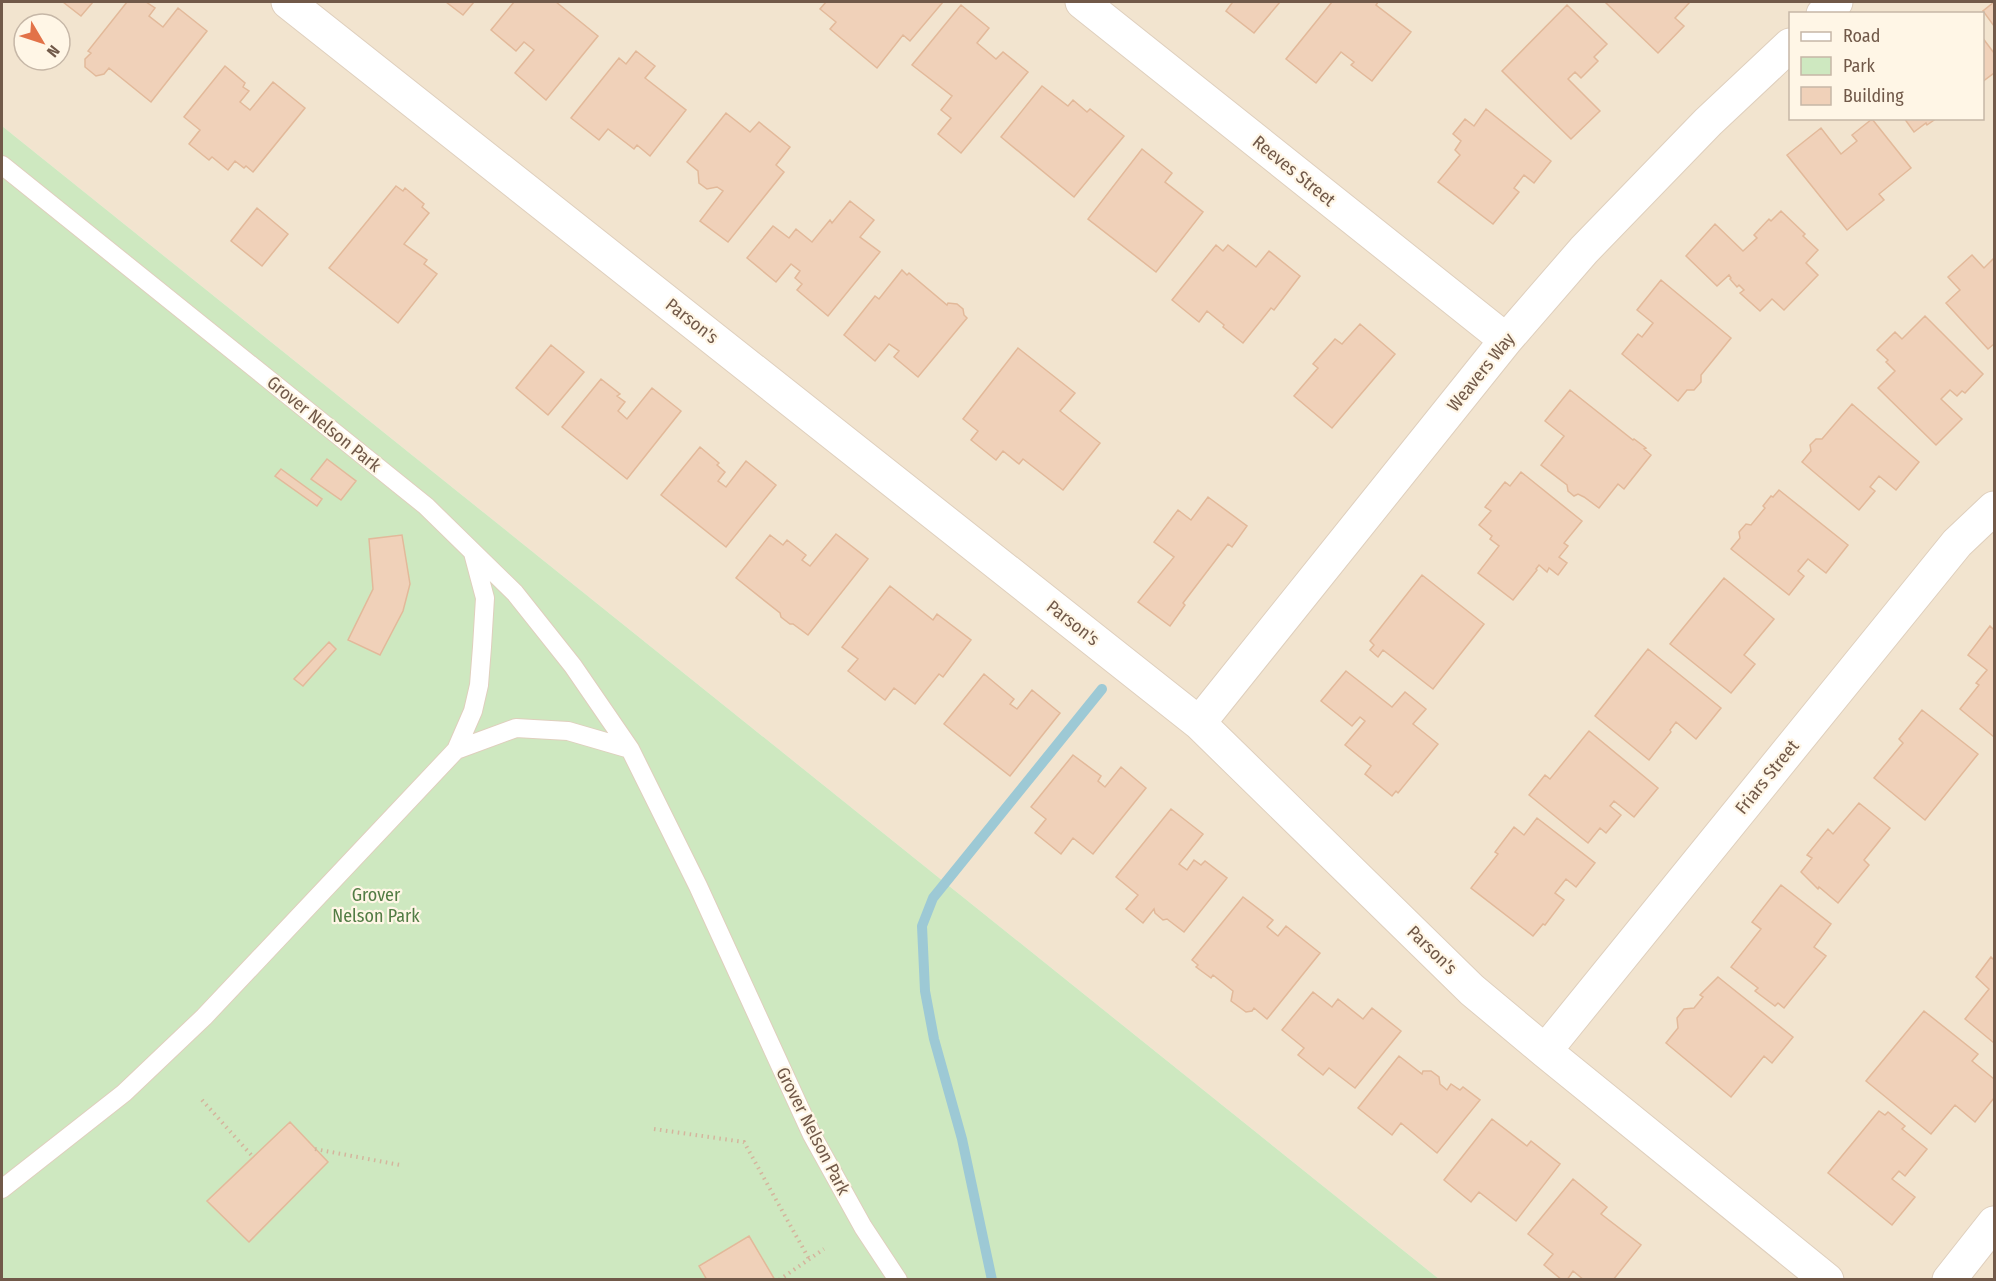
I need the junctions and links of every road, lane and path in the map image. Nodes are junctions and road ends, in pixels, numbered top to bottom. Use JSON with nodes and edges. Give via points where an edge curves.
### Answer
{"nodes":[{"id":1,"x":288,"y":2,"type":"edge"},
{"id":2,"x":1082,"y":2,"type":"edge"},
{"id":3,"x":1789,"y":47,"type":"edge"},
{"id":4,"x":2,"y":165,"type":"edge"},
{"id":5,"x":1506,"y":340,"type":"junction"},
{"id":6,"x":1995,"y":508,"type":"edge"},
{"id":7,"x":473,"y":551,"type":"junction"},
{"id":8,"x":1199,"y":723,"type":"junction"},
{"id":9,"x":630,"y":749,"type":"junction"},
{"id":10,"x":456,"y":750,"type":"junction"},
{"id":11,"x":1545,"y":1052,"type":"junction"},
{"id":12,"x":202,"y":1100,"type":"dead end"},
{"id":13,"x":654,"y":1130,"type":"dead end"},
{"id":14,"x":315,"y":1149,"type":"dead end"},
{"id":15,"x":253,"y":1157,"type":"dead end"},
{"id":16,"x":400,"y":1165,"type":"dead end"},
{"id":17,"x":2,"y":1189,"type":"edge"},
{"id":18,"x":1995,"y":1223,"type":"edge"},
{"id":19,"x":824,"y":1249,"type":"dead end"},
{"id":20,"x":809,"y":1258,"type":"junction"},
{"id":21,"x":779,"y":1280,"type":"edge"},
{"id":22,"x":898,"y":1280,"type":"edge"},
{"id":23,"x":1827,"y":1280,"type":"edge"},
{"id":24,"x":1950,"y":1280,"type":"edge"}],
"edges":[{"from":1,"to":8,"type":"street","name":"Parson's"},
{"from":2,"to":5,"type":"street","name":"Reeves Street"},
{"from":3,"to":5,"type":"street","name":"Weavers Way","via":[[1708,122],[1584,250]]},
{"from":4,"to":7,"type":"lane","name":"Grover Nelson Park","via":[[417,498]]},
{"from":5,"to":8,"type":"street","name":"Weavers Way"},
{"from":6,"to":11,"type":"street","name":"Friars Street","via":[[1957,543]]},
{"from":7,"to":9,"type":"lane","name":"Grover Nelson Park","via":[[515,593],[566,657]]},
{"from":7,"to":10,"type":"lane","via":[[485,598],[479,685],[473,711]]},
{"from":8,"to":11,"type":"street","name":"Parson's","via":[[1472,990]]},
{"from":9,"to":10,"type":"lane","via":[[568,730],[516,728]]},
{"from":9,"to":22,"type":"lane","name":"Grover Nelson Park","via":[[698,886],[812,1135],[863,1227]]},
{"from":10,"to":17,"type":"lane","via":[[204,1017],[124,1093]]},
{"from":11,"to":23,"type":"street","name":"Parson's"},
{"from":12,"to":15,"type":"path"},
{"from":13,"to":20,"type":"path","via":[[744,1142]]},
{"from":14,"to":16,"type":"path"},
{"from":18,"to":24,"type":"street"},
{"from":19,"to":20,"type":"path"},
{"from":20,"to":21,"type":"path"}]}
